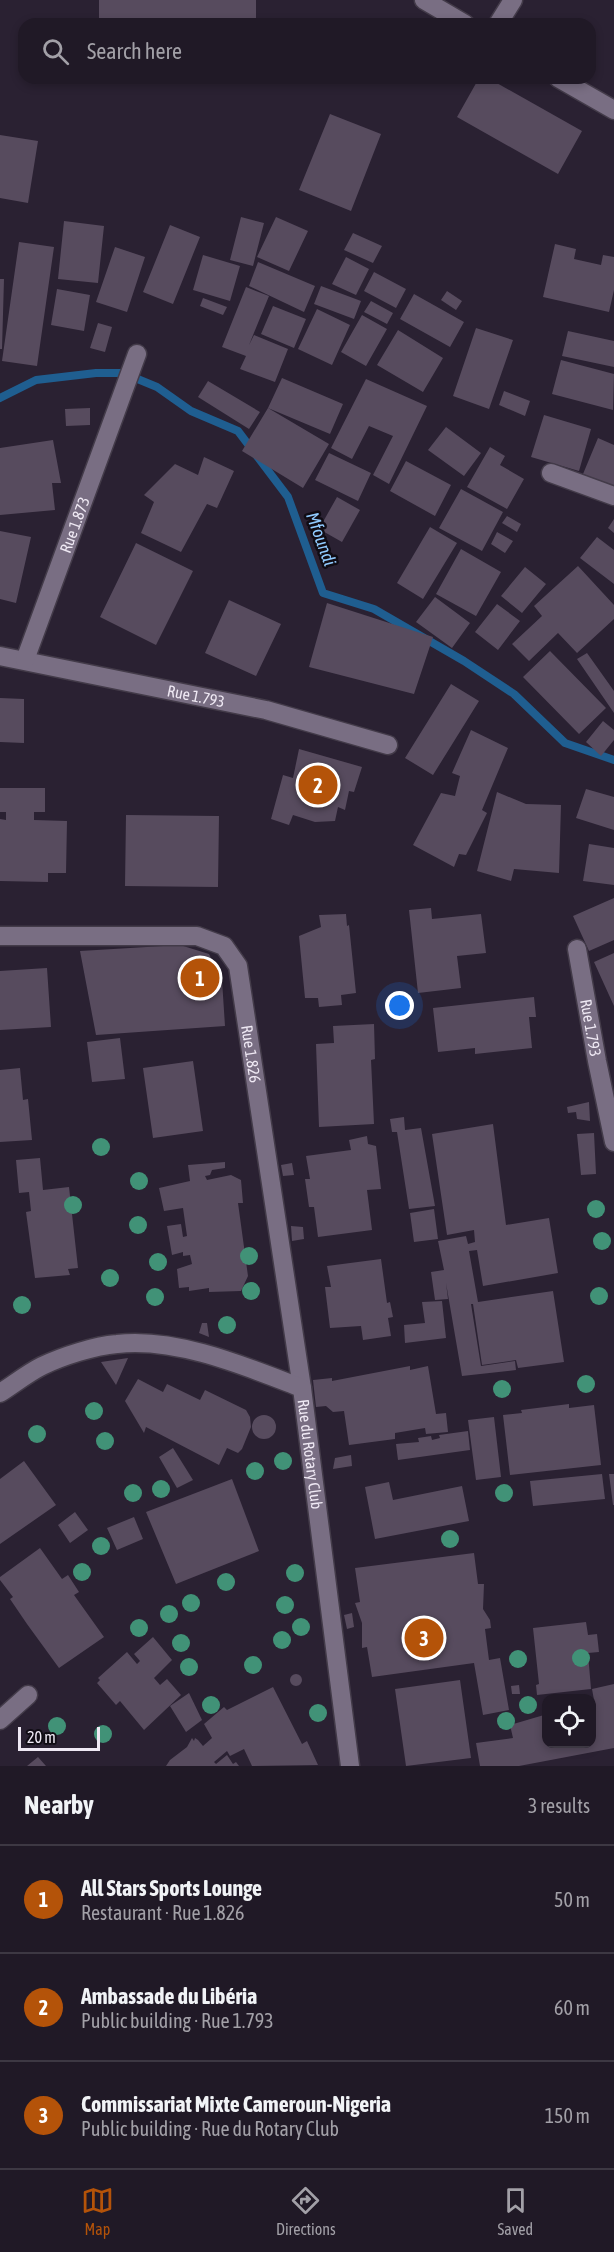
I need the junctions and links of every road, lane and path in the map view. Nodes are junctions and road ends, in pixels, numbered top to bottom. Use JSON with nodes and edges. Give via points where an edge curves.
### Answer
{"nodes":[{"id":1,"x":424,"y":0,"type":"edge"},
{"id":2,"x":513,"y":0,"type":"edge"},
{"id":3,"x":455,"y":18,"type":"edge"},
{"id":4,"x":502,"y":18,"type":"edge"},
{"id":5,"x":568,"y":84,"type":"edge"},
{"id":6,"x":614,"y":110,"type":"edge"},
{"id":7,"x":137,"y":354,"type":"dead end"},
{"id":8,"x":551,"y":473,"type":"dead end"},
{"id":9,"x":614,"y":496,"type":"edge"},
{"id":10,"x":0,"y":656,"type":"edge"},
{"id":11,"x":25,"y":660,"type":"junction"},
{"id":12,"x":388,"y":745,"type":"dead end"},
{"id":13,"x":0,"y":936,"type":"edge"},
{"id":14,"x":577,"y":949,"type":"dead end"},
{"id":15,"x":614,"y":1136,"type":"edge"},
{"id":16,"x":302,"y":1388,"type":"junction"},
{"id":17,"x":0,"y":1393,"type":"edge"},
{"id":18,"x":28,"y":1695,"type":"dead end"},
{"id":19,"x":0,"y":1720,"type":"edge"},
{"id":20,"x":350,"y":1766,"type":"edge"}],
"edges":[{"from":1,"to":3,"type":"street"},
{"from":2,"to":4,"type":"street"},
{"from":5,"to":6,"type":"street"},
{"from":7,"to":11,"type":"street","name":"Rue 1.873"},
{"from":8,"to":9,"type":"street"},
{"from":10,"to":11,"type":"street","name":"Rue 1.793"},
{"from":11,"to":12,"type":"street","name":"Rue 1.793","via":[[266,710]]},
{"from":13,"to":16,"type":"street","name":"Rue 1.826","via":[[197,936],[224,946],[238,966]]},
{"from":14,"to":15,"type":"street","name":"Rue 1.793"},
{"from":16,"to":17,"type":"street","name":"Rue du Rotary Club","via":[[228,1359],[159,1345],[117,1344],[41,1366]]},
{"from":16,"to":20,"type":"street","name":"Rue du Rotary Club"},
{"from":18,"to":19,"type":"street"}]}
